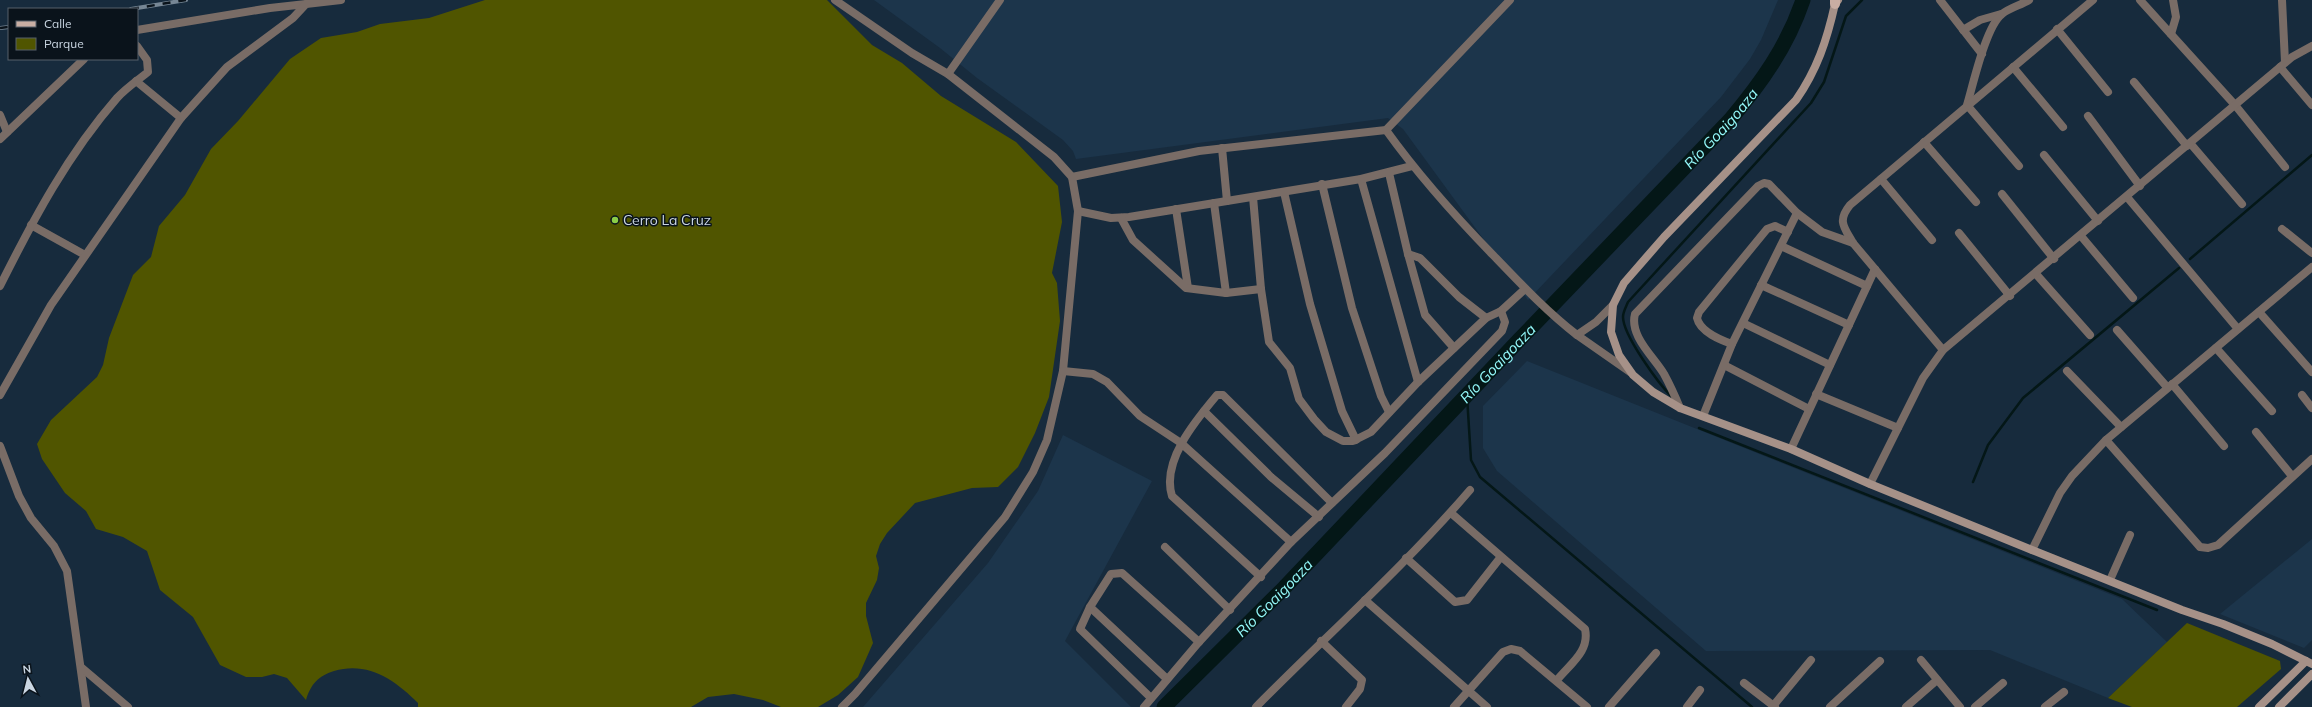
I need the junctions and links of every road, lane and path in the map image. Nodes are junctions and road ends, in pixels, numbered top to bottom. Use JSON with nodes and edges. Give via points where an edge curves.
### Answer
{"nodes":[{"id":1,"x":341,"y":0,"type":"edge"},
{"id":2,"x":835,"y":0,"type":"edge"},
{"id":3,"x":1000,"y":0,"type":"edge"},
{"id":4,"x":1510,"y":0,"type":"edge"},
{"id":5,"x":1940,"y":0,"type":"edge"},
{"id":6,"x":2029,"y":0,"type":"edge"},
{"id":7,"x":2093,"y":0,"type":"edge"},
{"id":8,"x":2140,"y":0,"type":"edge"},
{"id":9,"x":2173,"y":0,"type":"edge"},
{"id":10,"x":2282,"y":0,"type":"edge"},
{"id":11,"x":1836,"y":1,"type":"edge"},
{"id":12,"x":306,"y":4,"type":"junction"},
{"id":13,"x":2001,"y":14,"type":"junction"},
{"id":14,"x":2057,"y":29,"type":"junction"},
{"id":15,"x":138,"y":30,"type":"edge"},
{"id":16,"x":1963,"y":30,"type":"junction"},
{"id":17,"x":2171,"y":34,"type":"junction"},
{"id":18,"x":2312,"y":46,"type":"edge"},
{"id":19,"x":138,"y":48,"type":"edge"},
{"id":20,"x":1982,"y":54,"type":"junction"},
{"id":21,"x":83,"y":60,"type":"edge"},
{"id":22,"x":2282,"y":65,"type":"junction"},
{"id":23,"x":2013,"y":67,"type":"junction"},
{"id":24,"x":948,"y":74,"type":"junction"},
{"id":25,"x":136,"y":82,"type":"junction"},
{"id":26,"x":2134,"y":82,"type":"dead end"},
{"id":27,"x":2108,"y":92,"type":"dead end"},
{"id":28,"x":1967,"y":105,"type":"junction"},
{"id":29,"x":2235,"y":105,"type":"junction"},
{"id":30,"x":2312,"y":105,"type":"edge"},
{"id":31,"x":0,"y":115,"type":"edge"},
{"id":32,"x":2088,"y":116,"type":"dead end"},
{"id":33,"x":181,"y":118,"type":"junction"},
{"id":34,"x":2063,"y":127,"type":"dead end"},
{"id":35,"x":1386,"y":130,"type":"junction"},
{"id":36,"x":7,"y":132,"type":"junction"},
{"id":37,"x":0,"y":139,"type":"edge"},
{"id":38,"x":1924,"y":142,"type":"junction"},
{"id":39,"x":2188,"y":145,"type":"junction"},
{"id":40,"x":1222,"y":148,"type":"junction"},
{"id":41,"x":2044,"y":155,"type":"dead end"},
{"id":42,"x":1412,"y":166,"type":"junction"},
{"id":43,"x":2019,"y":166,"type":"dead end"},
{"id":44,"x":2285,"y":167,"type":"dead end"},
{"id":45,"x":1390,"y":172,"type":"junction"},
{"id":46,"x":1072,"y":177,"type":"junction"},
{"id":47,"x":1361,"y":179,"type":"junction"},
{"id":48,"x":1881,"y":179,"type":"junction"},
{"id":49,"x":1322,"y":184,"type":"junction"},
{"id":50,"x":2140,"y":186,"type":"junction"},
{"id":51,"x":1284,"y":192,"type":"junction"},
{"id":52,"x":2002,"y":194,"type":"dead end"},
{"id":53,"x":1253,"y":197,"type":"junction"},
{"id":54,"x":2127,"y":197,"type":"junction"},
{"id":55,"x":1227,"y":200,"type":"junction"},
{"id":56,"x":1976,"y":202,"type":"dead end"},
{"id":57,"x":1214,"y":203,"type":"junction"},
{"id":58,"x":2242,"y":204,"type":"dead end"},
{"id":59,"x":1176,"y":209,"type":"junction"},
{"id":60,"x":1078,"y":211,"type":"junction"},
{"id":61,"x":1797,"y":214,"type":"junction"},
{"id":62,"x":1121,"y":218,"type":"junction"},
{"id":63,"x":2098,"y":221,"type":"junction"},
{"id":64,"x":30,"y":225,"type":"junction"},
{"id":65,"x":2282,"y":230,"type":"dead end"},
{"id":66,"x":1788,"y":232,"type":"junction"},
{"id":67,"x":1959,"y":233,"type":"dead end"},
{"id":68,"x":2081,"y":236,"type":"junction"},
{"id":69,"x":1932,"y":240,"type":"dead end"},
{"id":70,"x":1853,"y":243,"type":"junction"},
{"id":71,"x":1781,"y":246,"type":"junction"},
{"id":72,"x":2312,"y":253,"type":"edge"},
{"id":73,"x":1408,"y":254,"type":"junction"},
{"id":74,"x":85,"y":255,"type":"junction"},
{"id":75,"x":2054,"y":259,"type":"junction"},
{"id":76,"x":2312,"y":267,"type":"edge"},
{"id":77,"x":1875,"y":269,"type":"junction"},
{"id":78,"x":2036,"y":274,"type":"junction"},
{"id":79,"x":1761,"y":285,"type":"junction"},
{"id":80,"x":0,"y":286,"type":"edge"},
{"id":81,"x":1867,"y":286,"type":"junction"},
{"id":82,"x":1188,"y":288,"type":"junction"},
{"id":83,"x":1261,"y":289,"type":"junction"},
{"id":84,"x":1525,"y":289,"type":"junction"},
{"id":85,"x":1226,"y":294,"type":"junction"},
{"id":86,"x":2010,"y":296,"type":"junction"},
{"id":87,"x":2133,"y":298,"type":"dead end"},
{"id":88,"x":1613,"y":305,"type":"junction"},
{"id":89,"x":1501,"y":311,"type":"junction"},
{"id":90,"x":2259,"y":312,"type":"junction"},
{"id":91,"x":1486,"y":318,"type":"junction"},
{"id":92,"x":1743,"y":323,"type":"junction"},
{"id":93,"x":1849,"y":325,"type":"junction"},
{"id":94,"x":2238,"y":329,"type":"junction"},
{"id":95,"x":2117,"y":330,"type":"dead end"},
{"id":96,"x":1577,"y":335,"type":"junction"},
{"id":97,"x":2090,"y":335,"type":"dead end"},
{"id":98,"x":1732,"y":344,"type":"junction"},
{"id":99,"x":1454,"y":348,"type":"junction"},
{"id":100,"x":2216,"y":348,"type":"junction"},
{"id":101,"x":1944,"y":350,"type":"junction"},
{"id":102,"x":1830,"y":364,"type":"junction"},
{"id":103,"x":1724,"y":365,"type":"junction"},
{"id":104,"x":1063,"y":371,"type":"junction"},
{"id":105,"x":2067,"y":371,"type":"dead end"},
{"id":106,"x":2312,"y":372,"type":"edge"},
{"id":107,"x":1633,"y":375,"type":"junction"},
{"id":108,"x":1418,"y":382,"type":"junction"},
{"id":109,"x":2170,"y":386,"type":"junction"},
{"id":110,"x":1816,"y":394,"type":"junction"},
{"id":111,"x":0,"y":395,"type":"edge"},
{"id":112,"x":2302,"y":395,"type":"dead end"},
{"id":113,"x":1680,"y":408,"type":"junction"},
{"id":114,"x":2312,"y":408,"type":"edge"},
{"id":115,"x":1809,"y":409,"type":"junction"},
{"id":116,"x":1204,"y":411,"type":"junction"},
{"id":117,"x":1389,"y":412,"type":"junction"},
{"id":118,"x":2272,"y":412,"type":"dead end"},
{"id":119,"x":1703,"y":416,"type":"junction"},
{"id":120,"x":2120,"y":427,"type":"junction"},
{"id":121,"x":1898,"y":428,"type":"junction"},
{"id":122,"x":2256,"y":432,"type":"dead end"},
{"id":123,"x":1356,"y":440,"type":"junction"},
{"id":124,"x":2106,"y":440,"type":"junction"},
{"id":125,"x":1181,"y":444,"type":"junction"},
{"id":126,"x":0,"y":446,"type":"edge"},
{"id":127,"x":2224,"y":446,"type":"dead end"},
{"id":128,"x":1791,"y":449,"type":"junction"},
{"id":129,"x":2312,"y":459,"type":"edge"},
{"id":130,"x":2292,"y":476,"type":"junction"},
{"id":131,"x":1870,"y":484,"type":"junction"},
{"id":132,"x":1470,"y":490,"type":"dead end"},
{"id":133,"x":1332,"y":503,"type":"junction"},
{"id":134,"x":1451,"y":513,"type":"junction"},
{"id":135,"x":1319,"y":517,"type":"junction"},
{"id":136,"x":2130,"y":535,"type":"dead end"},
{"id":137,"x":1291,"y":542,"type":"junction"},
{"id":138,"x":1165,"y":548,"type":"dead end"},
{"id":139,"x":2032,"y":550,"type":"junction"},
{"id":140,"x":1406,"y":558,"type":"junction"},
{"id":141,"x":1500,"y":558,"type":"junction"},
{"id":142,"x":1261,"y":577,"type":"junction"},
{"id":143,"x":2110,"y":580,"type":"junction"},
{"id":144,"x":1365,"y":600,"type":"junction"},
{"id":145,"x":1090,"y":607,"type":"junction"},
{"id":146,"x":1230,"y":610,"type":"junction"},
{"id":147,"x":1321,"y":641,"type":"junction"},
{"id":148,"x":1200,"y":642,"type":"junction"},
{"id":149,"x":1656,"y":652,"type":"dead end"},
{"id":150,"x":1811,"y":660,"type":"dead end"},
{"id":151,"x":1921,"y":660,"type":"dead end"},
{"id":152,"x":1880,"y":661,"type":"dead end"},
{"id":153,"x":2310,"y":661,"type":"edge"},
{"id":154,"x":82,"y":668,"type":"junction"},
{"id":155,"x":2312,"y":674,"type":"edge"},
{"id":156,"x":1167,"y":679,"type":"junction"},
{"id":157,"x":1557,"y":680,"type":"junction"},
{"id":158,"x":1937,"y":680,"type":"junction"},
{"id":159,"x":2289,"y":680,"type":"junction"},
{"id":160,"x":1744,"y":682,"type":"dead end"},
{"id":161,"x":2003,"y":683,"type":"dead end"},
{"id":162,"x":2297,"y":689,"type":"junction"},
{"id":163,"x":1700,"y":690,"type":"dead end"},
{"id":164,"x":1468,"y":691,"type":"junction"},
{"id":165,"x":2064,"y":692,"type":"dead end"},
{"id":166,"x":1151,"y":698,"type":"junction"},
{"id":167,"x":1774,"y":706,"type":"edge"},
{"id":168,"x":86,"y":707,"type":"edge"},
{"id":169,"x":128,"y":707,"type":"edge"},
{"id":170,"x":842,"y":707,"type":"edge"},
{"id":171,"x":1144,"y":707,"type":"edge"},
{"id":172,"x":1256,"y":707,"type":"edge"},
{"id":173,"x":1346,"y":707,"type":"edge"},
{"id":174,"x":1454,"y":707,"type":"edge"},
{"id":175,"x":1487,"y":707,"type":"edge"},
{"id":176,"x":1587,"y":707,"type":"edge"},
{"id":177,"x":1609,"y":707,"type":"edge"},
{"id":178,"x":1688,"y":707,"type":"edge"},
{"id":179,"x":1830,"y":707,"type":"edge"},
{"id":180,"x":1906,"y":707,"type":"edge"},
{"id":181,"x":1960,"y":707,"type":"edge"},
{"id":182,"x":1975,"y":707,"type":"edge"},
{"id":183,"x":2045,"y":707,"type":"edge"},
{"id":184,"x":2259,"y":707,"type":"edge"},
{"id":185,"x":2279,"y":707,"type":"edge"}],
"edges":[{"from":1,"to":12,"type":"street"},
{"from":2,"to":24,"type":"street","via":[[912,53]]},
{"from":3,"to":24,"type":"street"},
{"from":4,"to":35,"type":"street"},
{"from":5,"to":16,"type":"street"},
{"from":6,"to":13,"type":"street"},
{"from":7,"to":14,"type":"street"},
{"from":8,"to":17,"type":"street"},
{"from":9,"to":17,"type":"street","via":[[2176,18]]},
{"from":10,"to":22,"type":"street"},
{"from":11,"to":88,"type":"main road","via":[[1828,36],[1819,60],[1810,80],[1796,100],[1664,237],[1624,283]]},
{"from":12,"to":15,"type":"street"},
{"from":12,"to":33,"type":"street","via":[[293,18],[227,67]]},
{"from":13,"to":16,"type":"street","via":[[1980,20]]},
{"from":13,"to":20,"type":"street"},
{"from":14,"to":23,"type":"street"},
{"from":14,"to":27,"type":"street"},
{"from":16,"to":20,"type":"street"},
{"from":17,"to":29,"type":"street"},
{"from":18,"to":22,"type":"street"},
{"from":19,"to":25,"type":"street","via":[[149,66],[148,72]]},
{"from":20,"to":28,"type":"street"},
{"from":21,"to":36,"type":"street"},
{"from":22,"to":29,"type":"street"},
{"from":22,"to":30,"type":"street"},
{"from":23,"to":28,"type":"street"},
{"from":23,"to":34,"type":"street"},
{"from":24,"to":46,"type":"street","via":[[1054,157]]},
{"from":25,"to":33,"type":"street"},
{"from":25,"to":64,"type":"street","via":[[118,97],[67,164]]},
{"from":26,"to":39,"type":"street"},
{"from":28,"to":38,"type":"street"},
{"from":28,"to":43,"type":"street"},
{"from":29,"to":39,"type":"street"},
{"from":29,"to":44,"type":"street"},
{"from":31,"to":36,"type":"street"},
{"from":32,"to":50,"type":"street"},
{"from":33,"to":74,"type":"street"},
{"from":35,"to":40,"type":"street"},
{"from":35,"to":42,"type":"street"},
{"from":36,"to":37,"type":"street"},
{"from":38,"to":48,"type":"street"},
{"from":38,"to":56,"type":"street"},
{"from":39,"to":50,"type":"street"},
{"from":39,"to":58,"type":"street"},
{"from":40,"to":46,"type":"street"},
{"from":40,"to":55,"type":"street"},
{"from":41,"to":63,"type":"street"},
{"from":42,"to":45,"type":"street"},
{"from":42,"to":84,"type":"street","via":[[1438,198]]},
{"from":45,"to":47,"type":"street"},
{"from":45,"to":73,"type":"street"},
{"from":46,"to":60,"type":"street"},
{"from":47,"to":49,"type":"street"},
{"from":47,"to":108,"type":"street"},
{"from":48,"to":69,"type":"street"},
{"from":48,"to":70,"type":"street","via":[[1843,213],[1842,224]]},
{"from":49,"to":51,"type":"street"},
{"from":49,"to":117,"type":"street","via":[[1352,308],[1381,396]]},
{"from":50,"to":54,"type":"street"},
{"from":51,"to":53,"type":"street"},
{"from":51,"to":123,"type":"street","via":[[1310,304],[1342,411]]},
{"from":52,"to":75,"type":"street"},
{"from":53,"to":55,"type":"street"},
{"from":53,"to":83,"type":"street"},
{"from":54,"to":63,"type":"street"},
{"from":54,"to":94,"type":"street"},
{"from":55,"to":57,"type":"street"},
{"from":57,"to":59,"type":"street"},
{"from":57,"to":85,"type":"street"},
{"from":59,"to":62,"type":"street"},
{"from":59,"to":82,"type":"street"},
{"from":60,"to":62,"type":"street"},
{"from":60,"to":104,"type":"street"},
{"from":61,"to":66,"type":"street"},
{"from":61,"to":70,"type":"street","via":[[1822,232]]},
{"from":61,"to":113,"type":"street","via":[[1769,184],[1762,184],[1634,314],[1636,332],[1663,373]]},
{"from":62,"to":82,"type":"street","via":[[1133,240]]},
{"from":63,"to":68,"type":"street"},
{"from":64,"to":74,"type":"street"},
{"from":64,"to":80,"type":"street"},
{"from":65,"to":72,"type":"street"},
{"from":66,"to":71,"type":"street"},
{"from":66,"to":98,"type":"street","via":[[1775,226],[1768,229],[1699,312],[1697,318],[1700,324],[1720,339]]},
{"from":67,"to":86,"type":"street"},
{"from":68,"to":75,"type":"street"},
{"from":68,"to":87,"type":"street"},
{"from":70,"to":77,"type":"street"},
{"from":71,"to":79,"type":"street"},
{"from":71,"to":81,"type":"street"},
{"from":73,"to":91,"type":"street","via":[[1420,258],[1459,297]]},
{"from":73,"to":99,"type":"street","via":[[1425,315]]},
{"from":74,"to":111,"type":"street","via":[[51,306]]},
{"from":75,"to":78,"type":"street"},
{"from":76,"to":90,"type":"street"},
{"from":77,"to":81,"type":"street"},
{"from":77,"to":101,"type":"street"},
{"from":78,"to":86,"type":"street"},
{"from":78,"to":97,"type":"street"},
{"from":79,"to":92,"type":"street"},
{"from":79,"to":93,"type":"street"},
{"from":81,"to":93,"type":"street"},
{"from":82,"to":85,"type":"street"},
{"from":83,"to":85,"type":"street"},
{"from":83,"to":123,"type":"street","via":[[1269,342],[1292,371],[1301,403],[1326,432],[1343,441]]},
{"from":84,"to":89,"type":"street"},
{"from":84,"to":96,"type":"street","via":[[1559,322]]},
{"from":86,"to":101,"type":"street"},
{"from":88,"to":96,"type":"street","via":[[1596,322]]},
{"from":88,"to":107,"type":"main road","via":[[1611,332],[1619,354]]},
{"from":89,"to":91,"type":"street"},
{"from":89,"to":133,"type":"street","via":[[1505,322],[1502,332],[1385,453]]},
{"from":90,"to":94,"type":"street"},
{"from":90,"to":106,"type":"street"},
{"from":91,"to":99,"type":"street"},
{"from":92,"to":98,"type":"street"},
{"from":92,"to":102,"type":"street"},
{"from":93,"to":102,"type":"street"},
{"from":94,"to":100,"type":"street"},
{"from":95,"to":109,"type":"street"},
{"from":96,"to":107,"type":"street"},
{"from":98,"to":103,"type":"street"},
{"from":99,"to":108,"type":"street"},
{"from":100,"to":109,"type":"street"},
{"from":100,"to":118,"type":"street"},
{"from":101,"to":121,"type":"street","via":[[1923,378]]},
{"from":102,"to":110,"type":"street"},
{"from":103,"to":115,"type":"street"},
{"from":103,"to":119,"type":"street"},
{"from":104,"to":125,"type":"street","via":[[1093,374],[1107,382],[1140,416]]},
{"from":104,"to":170,"type":"street","via":[[1047,440],[1033,472],[1005,517]]},
{"from":105,"to":120,"type":"street"},
{"from":107,"to":113,"type":"main road","via":[[1653,392]]},
{"from":108,"to":117,"type":"street"},
{"from":109,"to":120,"type":"street"},
{"from":109,"to":127,"type":"street"},
{"from":110,"to":115,"type":"street"},
{"from":110,"to":121,"type":"street"},
{"from":112,"to":114,"type":"street"},
{"from":113,"to":119,"type":"main road"},
{"from":115,"to":128,"type":"street"},
{"from":116,"to":125,"type":"street"},
{"from":116,"to":133,"type":"street","via":[[1217,395],[1223,395]]},
{"from":116,"to":135,"type":"street","via":[[1271,477]]},
{"from":117,"to":123,"type":"street","via":[[1371,432]]},
{"from":119,"to":128,"type":"main road"},
{"from":120,"to":124,"type":"street"},
{"from":121,"to":131,"type":"street"},
{"from":122,"to":130,"type":"street"},
{"from":124,"to":130,"type":"street","via":[[2200,547],[2218,545]]},
{"from":124,"to":139,"type":"street","via":[[2072,476]]},
{"from":125,"to":137,"type":"street"},
{"from":125,"to":142,"type":"street","via":[[1169,478],[1172,496]]},
{"from":126,"to":154,"type":"street","via":[[25,507],[54,546],[67,570]]},
{"from":128,"to":131,"type":"main road"},
{"from":129,"to":130,"type":"street"},
{"from":131,"to":139,"type":"main road"},
{"from":132,"to":134,"type":"street"},
{"from":133,"to":135,"type":"street"},
{"from":134,"to":140,"type":"street"},
{"from":134,"to":141,"type":"street"},
{"from":135,"to":137,"type":"street"},
{"from":136,"to":143,"type":"street"},
{"from":137,"to":142,"type":"street"},
{"from":138,"to":146,"type":"street"},
{"from":139,"to":143,"type":"main road"},
{"from":140,"to":141,"type":"street","via":[[1455,602],[1467,600]]},
{"from":140,"to":144,"type":"street"},
{"from":141,"to":157,"type":"street","via":[[1585,629],[1586,647]]},
{"from":142,"to":146,"type":"street"},
{"from":143,"to":153,"type":"main road"},
{"from":144,"to":147,"type":"street"},
{"from":144,"to":164,"type":"street"},
{"from":145,"to":148,"type":"street","via":[[1111,574],[1122,573]]},
{"from":145,"to":156,"type":"street"},
{"from":145,"to":166,"type":"street","via":[[1081,624],[1082,632]]},
{"from":146,"to":148,"type":"street"},
{"from":147,"to":172,"type":"street"},
{"from":147,"to":173,"type":"street","via":[[1362,680],[1360,689]]},
{"from":148,"to":156,"type":"street"},
{"from":149,"to":177,"type":"street"},
{"from":150,"to":167,"type":"street"},
{"from":151,"to":158,"type":"street"},
{"from":152,"to":179,"type":"street"},
{"from":153,"to":159,"type":"main road"},
{"from":154,"to":168,"type":"street"},
{"from":154,"to":169,"type":"street"},
{"from":155,"to":162,"type":"main road"},
{"from":156,"to":166,"type":"street"},
{"from":157,"to":164,"type":"street","via":[[1520,651],[1511,649],[1503,652]]},
{"from":157,"to":176,"type":"street"},
{"from":158,"to":180,"type":"street"},
{"from":158,"to":181,"type":"street"},
{"from":159,"to":162,"type":"main road"},
{"from":159,"to":184,"type":"main road"},
{"from":160,"to":167,"type":"street"},
{"from":161,"to":182,"type":"street"},
{"from":162,"to":185,"type":"main road"},
{"from":163,"to":178,"type":"street"},
{"from":164,"to":174,"type":"street"},
{"from":164,"to":175,"type":"street"},
{"from":165,"to":183,"type":"street"},
{"from":166,"to":171,"type":"street"}]}
